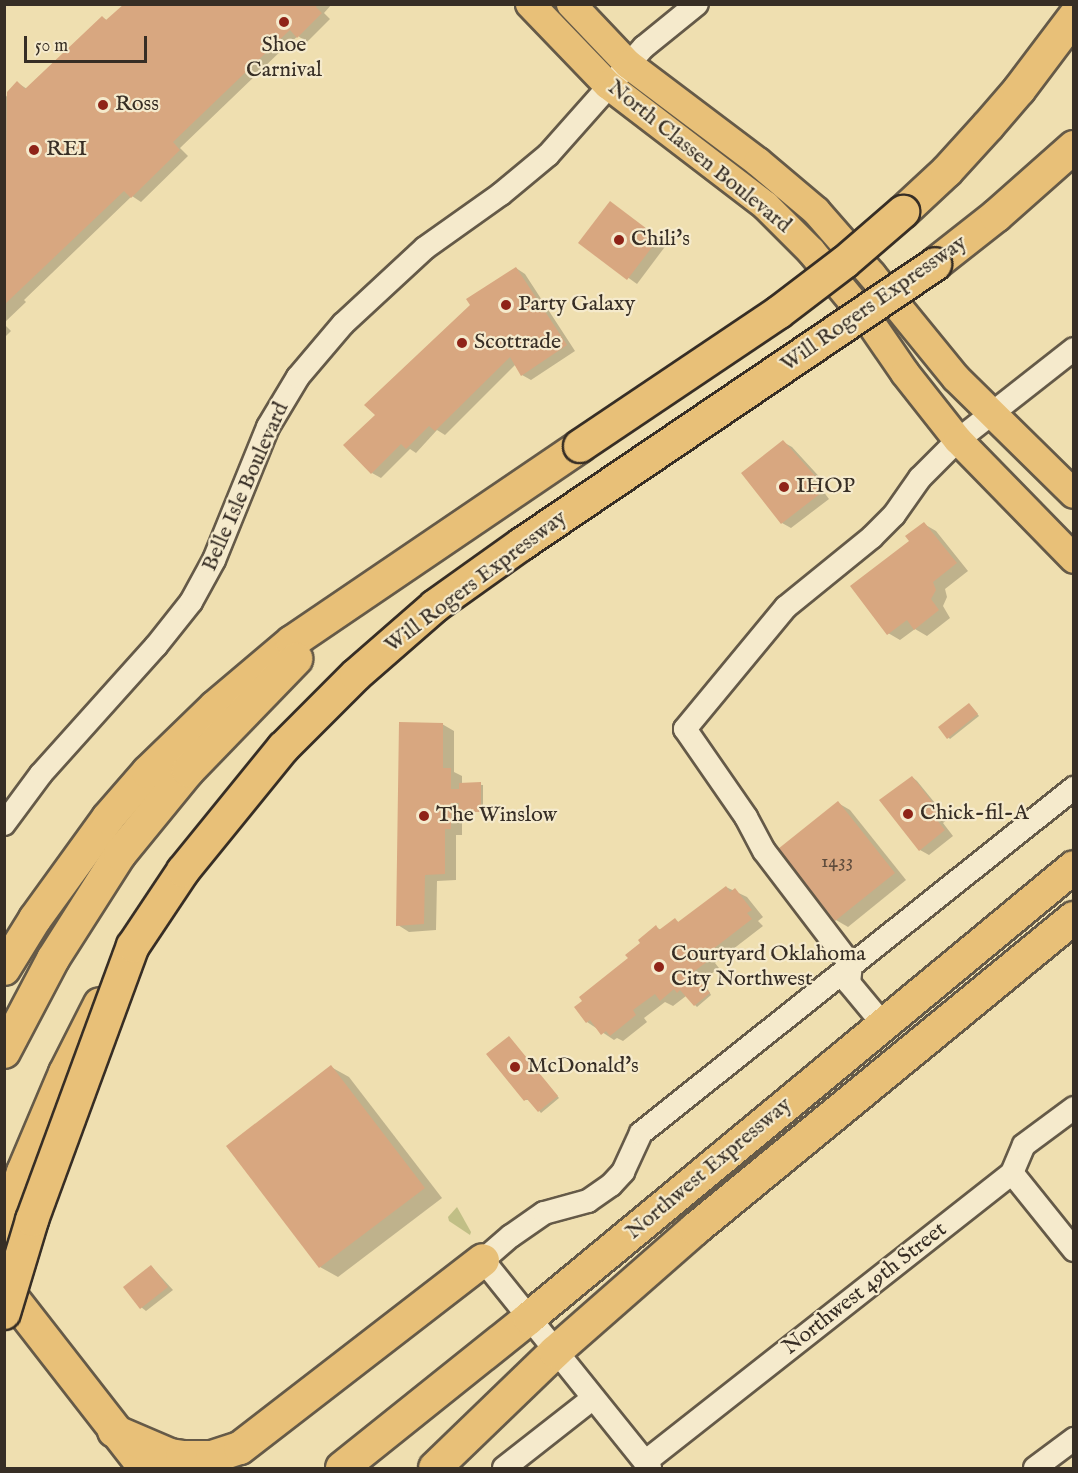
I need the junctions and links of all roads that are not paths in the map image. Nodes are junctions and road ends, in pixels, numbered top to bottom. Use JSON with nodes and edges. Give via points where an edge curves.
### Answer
{"nodes":[{"id":1,"x":530,"y":4,"type":"edge"},
{"id":2,"x":571,"y":4,"type":"edge"},
{"id":3,"x":697,"y":4,"type":"edge"},
{"id":4,"x":1074,"y":17,"type":"edge"},
{"id":5,"x":628,"y":64,"type":"junction"},
{"id":6,"x":608,"y":85,"type":"junction"},
{"id":7,"x":1074,"y":147,"type":"edge"},
{"id":8,"x":1074,"y":349,"type":"edge"},
{"id":9,"x":990,"y":414,"type":"junction"},
{"id":10,"x":958,"y":440,"type":"junction"},
{"id":11,"x":1074,"y":494,"type":"edge"},
{"id":12,"x":1074,"y":559,"type":"edge"},
{"id":13,"x":358,"y":596,"type":"junction"},
{"id":14,"x":1074,"y":788,"type":"edge"},
{"id":15,"x":4,"y":824,"type":"edge"},
{"id":16,"x":1074,"y":867,"type":"edge"},
{"id":17,"x":1074,"y":918,"type":"edge"},
{"id":18,"x":133,"y":946,"type":"junction"},
{"id":19,"x":851,"y":965,"type":"junction"},
{"id":20,"x":4,"y":969,"type":"edge"},
{"id":21,"x":883,"y":1024,"type":"junction"},
{"id":22,"x":4,"y":1052,"type":"edge"},
{"id":23,"x":1074,"y":1108,"type":"edge"},
{"id":24,"x":1012,"y":1173,"type":"junction"},
{"id":25,"x":4,"y":1226,"type":"edge"},
{"id":26,"x":1074,"y":1250,"type":"edge"},
{"id":27,"x":483,"y":1260,"type":"junction"},
{"id":28,"x":4,"y":1287,"type":"edge"},
{"id":29,"x":4,"y":1313,"type":"edge"},
{"id":30,"x":529,"y":1318,"type":"junction"},
{"id":31,"x":555,"y":1352,"type":"junction"},
{"id":32,"x":592,"y":1399,"type":"junction"},
{"id":33,"x":114,"y":1431,"type":"junction"},
{"id":34,"x":1074,"y":1439,"type":"edge"},
{"id":35,"x":647,"y":1465,"type":"edge"},
{"id":36,"x":145,"y":1468,"type":"edge"},
{"id":37,"x":342,"y":1468,"type":"edge"},
{"id":38,"x":435,"y":1468,"type":"edge"},
{"id":39,"x":504,"y":1468,"type":"edge"},
{"id":40,"x":1035,"y":1468,"type":"edge"}],
"edges":[{"from":1,"to":6,"type":"main road","name":"North Classen Boulevard"},
{"from":2,"to":5,"type":"main road","name":"North Classen Boulevard"},
{"from":3,"to":5,"type":"street","name":"Belle Isle Boulevard"},
{"from":4,"to":13,"type":"highway","bridge":true,"via":[[988,126],[947,171],[845,262],[778,313]]},
{"from":5,"to":6,"type":"street","name":"Belle Isle Boulevard"},
{"from":5,"to":9,"type":"main road","name":"North Classen Boulevard","via":[[816,211]]},
{"from":6,"to":10,"type":"main road","name":"North Classen Boulevard","via":[[766,206],[812,251]]},
{"from":6,"to":15,"type":"street","name":"Belle Isle Boulevard","via":[[548,155],[425,248],[343,324],[298,377],[267,427],[214,560],[191,602],[41,774]]},
{"from":7,"to":18,"type":"highway","name":"Will Rogers Expressway","bridge":true,"via":[[935,264],[522,543],[394,640],[319,711],[247,789],[183,871]]},
{"from":8,"to":9,"type":"street"},
{"from":9,"to":10,"type":"street"},
{"from":9,"to":11,"type":"main road","name":"North Classen Boulevard"},
{"from":10,"to":12,"type":"main road","name":"North Classen Boulevard"},
{"from":10,"to":19,"type":"street","via":[[920,478],[894,515],[872,537],[786,607],[685,729],[746,817],[764,851]]},
{"from":13,"to":20,"type":"highway","via":[[251,674],[148,772],[74,862]]},
{"from":13,"to":22,"type":"highway","via":[[188,771],[120,854],[53,959]]},
{"from":14,"to":19,"type":"street"},
{"from":16,"to":21,"type":"highway","name":"Northwest Expressway"},
{"from":17,"to":31,"type":"highway","name":"Northwest Expressway","via":[[695,1229]]},
{"from":18,"to":25,"type":"highway","name":"Will Rogers Expressway","bridge":true,"via":[[65,1073]]},
{"from":18,"to":29,"type":"highway","bridge":true,"via":[[32,1220]]},
{"from":19,"to":21,"type":"street","via":[[849,983]]},
{"from":19,"to":27,"type":"street","via":[[641,1133],[623,1172],[611,1185],[588,1201],[544,1213]]},
{"from":21,"to":30,"type":"highway","name":"Northwest Expressway"},
{"from":23,"to":24,"type":"street","name":"Northwest 49th Street","via":[[1024,1145]]},
{"from":24,"to":26,"type":"street"},
{"from":24,"to":35,"type":"street","name":"Northwest 49th Street"},
{"from":27,"to":30,"type":"street"},
{"from":27,"to":33,"type":"highway","via":[[240,1448],[212,1457],[182,1457]]},
{"from":28,"to":33,"type":"highway"},
{"from":30,"to":31,"type":"street"},
{"from":30,"to":37,"type":"highway","name":"Northwest Expressway"},
{"from":31,"to":32,"type":"street"},
{"from":31,"to":38,"type":"highway","name":"Northwest Expressway"},
{"from":32,"to":35,"type":"street"},
{"from":32,"to":39,"type":"street"},
{"from":33,"to":36,"type":"highway"},
{"from":34,"to":40,"type":"street"}]}
